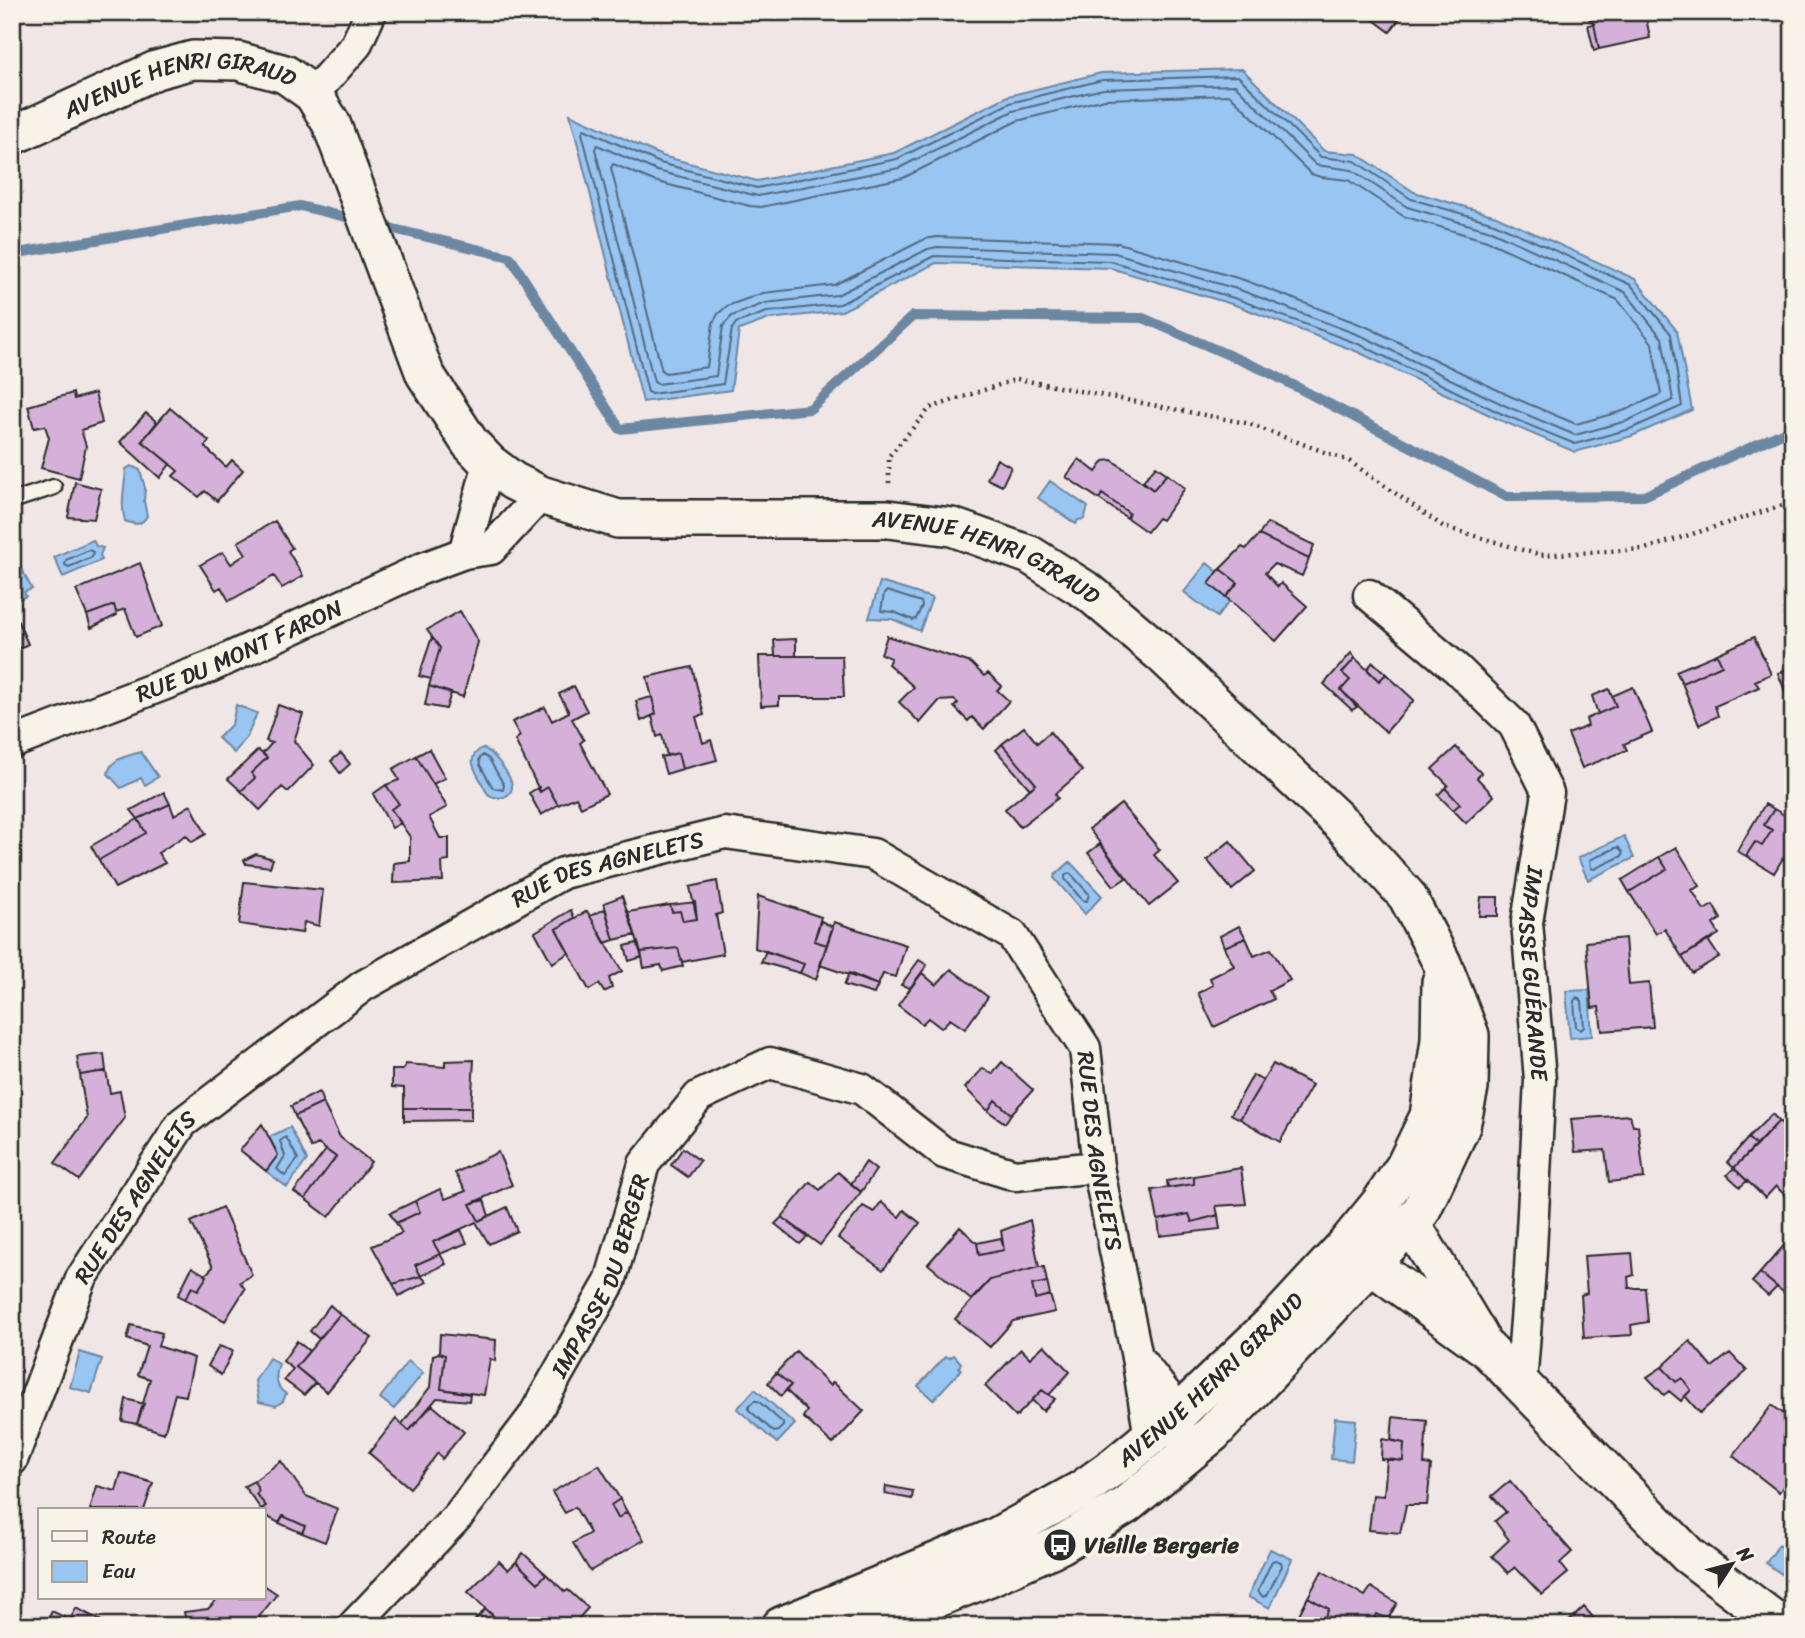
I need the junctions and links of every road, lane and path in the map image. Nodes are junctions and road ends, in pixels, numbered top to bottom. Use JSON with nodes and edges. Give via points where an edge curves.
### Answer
{"nodes":[{"id":1,"x":371,"y":12,"type":"edge"},
{"id":2,"x":322,"y":109,"type":"junction"},
{"id":3,"x":12,"y":136,"type":"edge"},
{"id":4,"x":489,"y":463,"type":"junction"},
{"id":5,"x":54,"y":487,"type":"dead end"},
{"id":6,"x":541,"y":495,"type":"junction"},
{"id":7,"x":12,"y":501,"type":"edge"},
{"id":8,"x":1793,"y":502,"type":"edge"},
{"id":9,"x":888,"y":519,"type":"junction"},
{"id":10,"x":464,"y":553,"type":"junction"},
{"id":11,"x":1369,"y":595,"type":"dead end"},
{"id":12,"x":12,"y":743,"type":"edge"},
{"id":13,"x":1098,"y":1167,"type":"junction"},
{"id":14,"x":1375,"y":1234,"type":"junction"},
{"id":15,"x":1487,"y":1349,"type":"junction"},
{"id":16,"x":1137,"y":1357,"type":"junction"},
{"id":17,"x":1521,"y":1384,"type":"junction"},
{"id":18,"x":1168,"y":1430,"type":"junction"},
{"id":19,"x":1213,"y":1433,"type":"junction"},
{"id":20,"x":12,"y":1460,"type":"edge"},
{"id":21,"x":1083,"y":1531,"type":"junction"},
{"id":22,"x":353,"y":1626,"type":"edge"},
{"id":23,"x":781,"y":1626,"type":"edge"},
{"id":24,"x":867,"y":1626,"type":"edge"},
{"id":25,"x":1782,"y":1626,"type":"edge"}],
"edges":[{"from":1,"to":2,"type":"street"},
{"from":2,"to":3,"type":"street","name":"AVENUE HENRI GIRAUD","via":[[285,74],[238,61],[192,60],[156,70]]},
{"from":2,"to":4,"type":"street","name":"AVENUE HENRI GIRAUD","via":[[425,374],[470,443]]},
{"from":4,"to":6,"type":"street","name":"AVENUE HENRI GIRAUD"},
{"from":4,"to":10,"type":"street"},
{"from":5,"to":7,"type":"lane"},
{"from":6,"to":9,"type":"street","name":"AVENUE HENRI GIRAUD","via":[[618,519]]},
{"from":6,"to":10,"type":"street","name":"RUE DU MONT FARON","via":[[491,549]]},
{"from":8,"to":9,"type":"path","via":[[1645,549],[1540,555],[1444,527],[1349,461],[1247,423],[1017,379],[930,408],[889,456]]},
{"from":9,"to":14,"type":"street","name":"AVENUE HENRI GIRAUD","via":[[965,531],[1030,555],[1090,593],[1164,656],[1343,825],[1407,896],[1442,963],[1440,1040],[1429,1116]]},
{"from":10,"to":12,"type":"street","name":"RUE DU MONT FARON","via":[[210,667]]},
{"from":11,"to":17,"type":"street","name":"IMPASSE GUÉRANDE","via":[[1457,669],[1514,725],[1548,793],[1527,922],[1540,1080]]},
{"from":13,"to":16,"type":"street","name":"RUE DES AGNELETS"},
{"from":13,"to":20,"type":"street","name":"RUE DES AGNELETS","via":[[1085,1048],[1012,935],[873,854],[725,833],[563,873],[363,986],[182,1122],[81,1279]]},
{"from":13,"to":22,"type":"street","name":"IMPASSE DU BERGER","via":[[1015,1175],[944,1153],[862,1090],[770,1063],[699,1096],[644,1164],[610,1282],[533,1417],[458,1516]]},
{"from":14,"to":15,"type":"street"},
{"from":14,"to":15,"type":"street","via":[[1420,1237]]},
{"from":14,"to":18,"type":"street","name":"AVENUE HENRI GIRAUD","via":[[1281,1315]]},
{"from":14,"to":19,"type":"street","name":"AVENUE HENRI GIRAUD"},
{"from":15,"to":17,"type":"street"},
{"from":16,"to":18,"type":"street","name":"RUE DES AGNELETS"},
{"from":16,"to":18,"type":"street","name":"RUE DES AGNELETS"},
{"from":17,"to":25,"type":"street","via":[[1688,1555]]},
{"from":18,"to":19,"type":"street"},
{"from":18,"to":21,"type":"street","via":[[1171,1446],[1103,1503]]},
{"from":18,"to":23,"type":"street","name":"AVENUE HENRI GIRAUD","via":[[1081,1490],[996,1537]]},
{"from":19,"to":21,"type":"street","name":"AVENUE HENRI GIRAUD","via":[[1126,1505]]},
{"from":21,"to":24,"type":"street","name":"AVENUE HENRI GIRAUD","via":[[992,1576]]}]}
